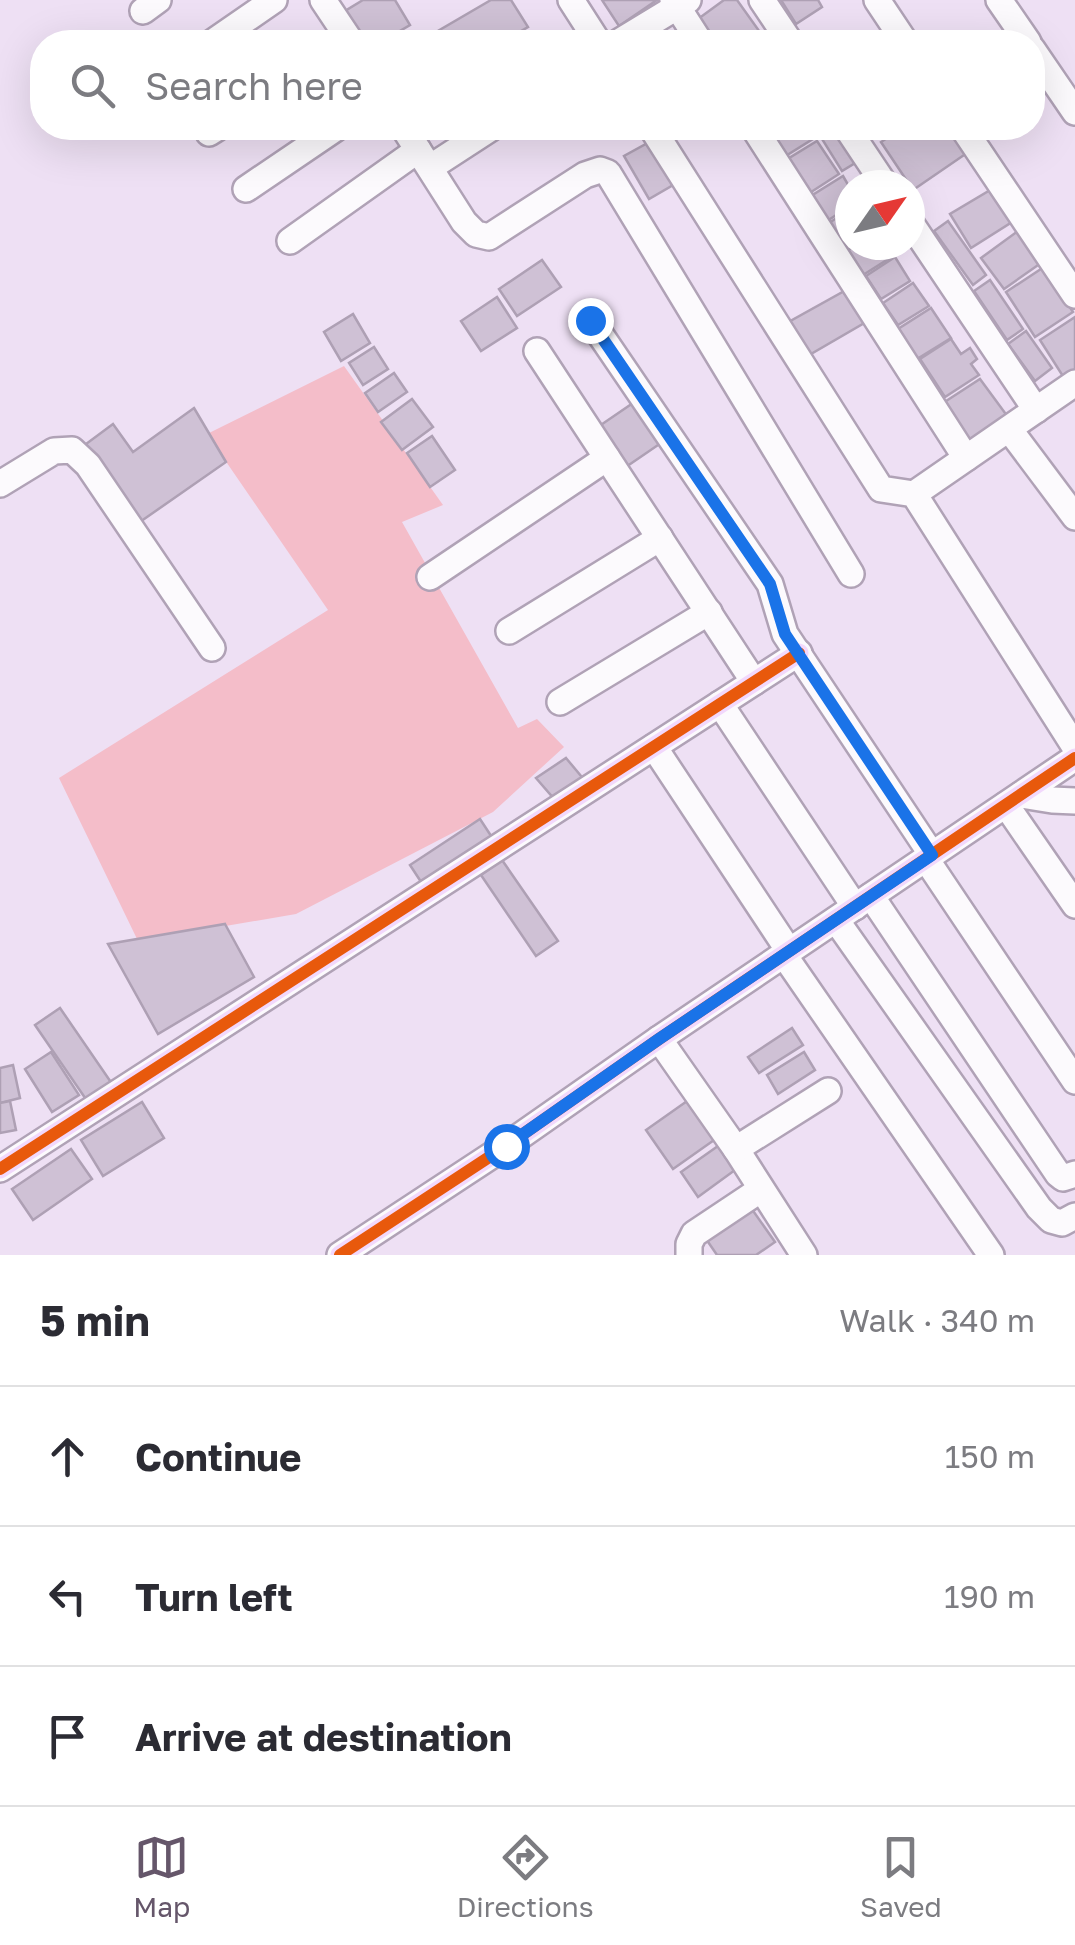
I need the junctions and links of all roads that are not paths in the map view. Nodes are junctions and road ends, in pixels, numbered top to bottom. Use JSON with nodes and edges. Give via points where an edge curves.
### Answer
{"nodes":[{"id":1,"x":274,"y":0,"type":"edge"},
{"id":2,"x":571,"y":0,"type":"edge"},
{"id":3,"x":762,"y":0,"type":"edge"},
{"id":4,"x":877,"y":0,"type":"edge"},
{"id":5,"x":999,"y":0,"type":"edge"},
{"id":6,"x":679,"y":2,"type":"edge"},
{"id":7,"x":336,"y":5,"type":"edge"},
{"id":8,"x":231,"y":30,"type":"edge"},
{"id":9,"x":344,"y":30,"type":"edge"},
{"id":10,"x":590,"y":30,"type":"edge"},
{"id":11,"x":637,"y":30,"type":"edge"},
{"id":12,"x":694,"y":30,"type":"edge"},
{"id":13,"x":782,"y":30,"type":"edge"},
{"id":14,"x":898,"y":30,"type":"edge"},
{"id":15,"x":1020,"y":30,"type":"edge"},
{"id":16,"x":1045,"y":68,"type":"edge"},
{"id":17,"x":1075,"y":112,"type":"edge"},
{"id":18,"x":318,"y":140,"type":"edge"},
{"id":19,"x":412,"y":140,"type":"edge"},
{"id":20,"x":465,"y":140,"type":"edge"},
{"id":21,"x":660,"y":140,"type":"edge"},
{"id":22,"x":762,"y":140,"type":"edge"},
{"id":23,"x":855,"y":140,"type":"edge"},
{"id":24,"x":970,"y":140,"type":"edge"},
{"id":25,"x":425,"y":159,"type":"junction"},
{"id":26,"x":876,"y":170,"type":"edge"},
{"id":27,"x":246,"y":189,"type":"dead end"},
{"id":28,"x":290,"y":240,"type":"dead end"},
{"id":29,"x":925,"y":244,"type":"edge"},
{"id":30,"x":1075,"y":295,"type":"edge"},
{"id":31,"x":590,"y":320,"type":"dead end"},
{"id":32,"x":537,"y":352,"type":"dead end"},
{"id":33,"x":1075,"y":383,"type":"edge"},
{"id":34,"x":1036,"y":410,"type":"junction"},
{"id":35,"x":1009,"y":429,"type":"junction"},
{"id":36,"x":607,"y":458,"type":"junction"},
{"id":37,"x":966,"y":458,"type":"junction"},
{"id":38,"x":1065,"y":480,"type":"edge"},
{"id":39,"x":0,"y":484,"type":"edge"},
{"id":40,"x":914,"y":494,"type":"junction"},
{"id":41,"x":1075,"y":517,"type":"edge"},
{"id":42,"x":660,"y":538,"type":"junction"},
{"id":43,"x":851,"y":574,"type":"dead end"},
{"id":44,"x":430,"y":577,"type":"dead end"},
{"id":45,"x":708,"y":612,"type":"junction"},
{"id":46,"x":509,"y":631,"type":"dead end"},
{"id":47,"x":212,"y":648,"type":"dead end"},
{"id":48,"x":798,"y":654,"type":"junction"},
{"id":49,"x":754,"y":682,"type":"junction"},
{"id":50,"x":560,"y":702,"type":"dead end"},
{"id":51,"x":720,"y":704,"type":"junction"},
{"id":52,"x":1075,"y":747,"type":"edge"},
{"id":53,"x":654,"y":748,"type":"junction"},
{"id":54,"x":1075,"y":758,"type":"edge"},
{"id":55,"x":1013,"y":800,"type":"junction"},
{"id":56,"x":1075,"y":801,"type":"edge"},
{"id":57,"x":928,"y":857,"type":"junction"},
{"id":58,"x":1075,"y":906,"type":"edge"},
{"id":59,"x":854,"y":908,"type":"junction"},
{"id":60,"x":786,"y":953,"type":"junction"},
{"id":61,"x":659,"y":1039,"type":"junction"},
{"id":62,"x":1075,"y":1082,"type":"edge"},
{"id":63,"x":828,"y":1091,"type":"dead end"},
{"id":64,"x":736,"y":1149,"type":"junction"},
{"id":65,"x":0,"y":1169,"type":"edge"},
{"id":66,"x":1075,"y":1174,"type":"edge"},
{"id":67,"x":760,"y":1190,"type":"junction"},
{"id":68,"x":1075,"y":1216,"type":"edge"},
{"id":69,"x":342,"y":1254,"type":"edge"},
{"id":70,"x":689,"y":1255,"type":"edge"},
{"id":71,"x":804,"y":1255,"type":"edge"},
{"id":72,"x":991,"y":1255,"type":"edge"}],
"edges":[{"from":1,"to":8,"type":"street"},
{"from":2,"to":10,"type":"street"},
{"from":3,"to":13,"type":"street"},
{"from":4,"to":14,"type":"street"},
{"from":5,"to":15,"type":"street"},
{"from":6,"to":11,"type":"street"},
{"from":6,"to":12,"type":"street"},
{"from":7,"to":9,"type":"street"},
{"from":16,"to":17,"type":"street"},
{"from":18,"to":27,"type":"street"},
{"from":19,"to":25,"type":"street"},
{"from":20,"to":25,"type":"street"},
{"from":21,"to":40,"type":"street","via":[[881,489]]},
{"from":22,"to":37,"type":"street"},
{"from":23,"to":26,"type":"street"},
{"from":24,"to":30,"type":"street"},
{"from":25,"to":28,"type":"street"},
{"from":25,"to":43,"type":"street","via":[[464,222],[489,238],[584,175],[608,173]]},
{"from":29,"to":34,"type":"street"},
{"from":31,"to":48,"type":"street","via":[[770,584]]},
{"from":32,"to":36,"type":"street"},
{"from":33,"to":34,"type":"street"},
{"from":34,"to":35,"type":"street"},
{"from":35,"to":37,"type":"street"},
{"from":35,"to":38,"type":"street"},
{"from":36,"to":42,"type":"street"},
{"from":36,"to":44,"type":"street"},
{"from":37,"to":40,"type":"street"},
{"from":38,"to":41,"type":"street"},
{"from":39,"to":47,"type":"street","via":[[54,451],[72,450]]},
{"from":40,"to":52,"type":"street"},
{"from":42,"to":45,"type":"street"},
{"from":42,"to":46,"type":"street"},
{"from":45,"to":49,"type":"street"},
{"from":45,"to":50,"type":"street"},
{"from":48,"to":49,"type":"street"},
{"from":48,"to":57,"type":"street"},
{"from":49,"to":51,"type":"street"},
{"from":51,"to":53,"type":"street"},
{"from":51,"to":59,"type":"street"},
{"from":53,"to":60,"type":"street"},
{"from":53,"to":65,"type":"street"},
{"from":54,"to":55,"type":"street"},
{"from":55,"to":56,"type":"street"},
{"from":55,"to":57,"type":"street"},
{"from":55,"to":58,"type":"street"},
{"from":57,"to":59,"type":"street"},
{"from":57,"to":62,"type":"street"},
{"from":59,"to":60,"type":"street"},
{"from":59,"to":66,"type":"street","via":[[1058,1174]]},
{"from":59,"to":68,"type":"street","via":[[1040,1208],[1062,1223]]},
{"from":60,"to":61,"type":"street"},
{"from":60,"to":72,"type":"street"},
{"from":61,"to":64,"type":"street"},
{"from":61,"to":69,"type":"street"},
{"from":63,"to":64,"type":"street"},
{"from":64,"to":67,"type":"street"},
{"from":67,"to":70,"type":"street","via":[[694,1234]]},
{"from":67,"to":71,"type":"street"}]}
